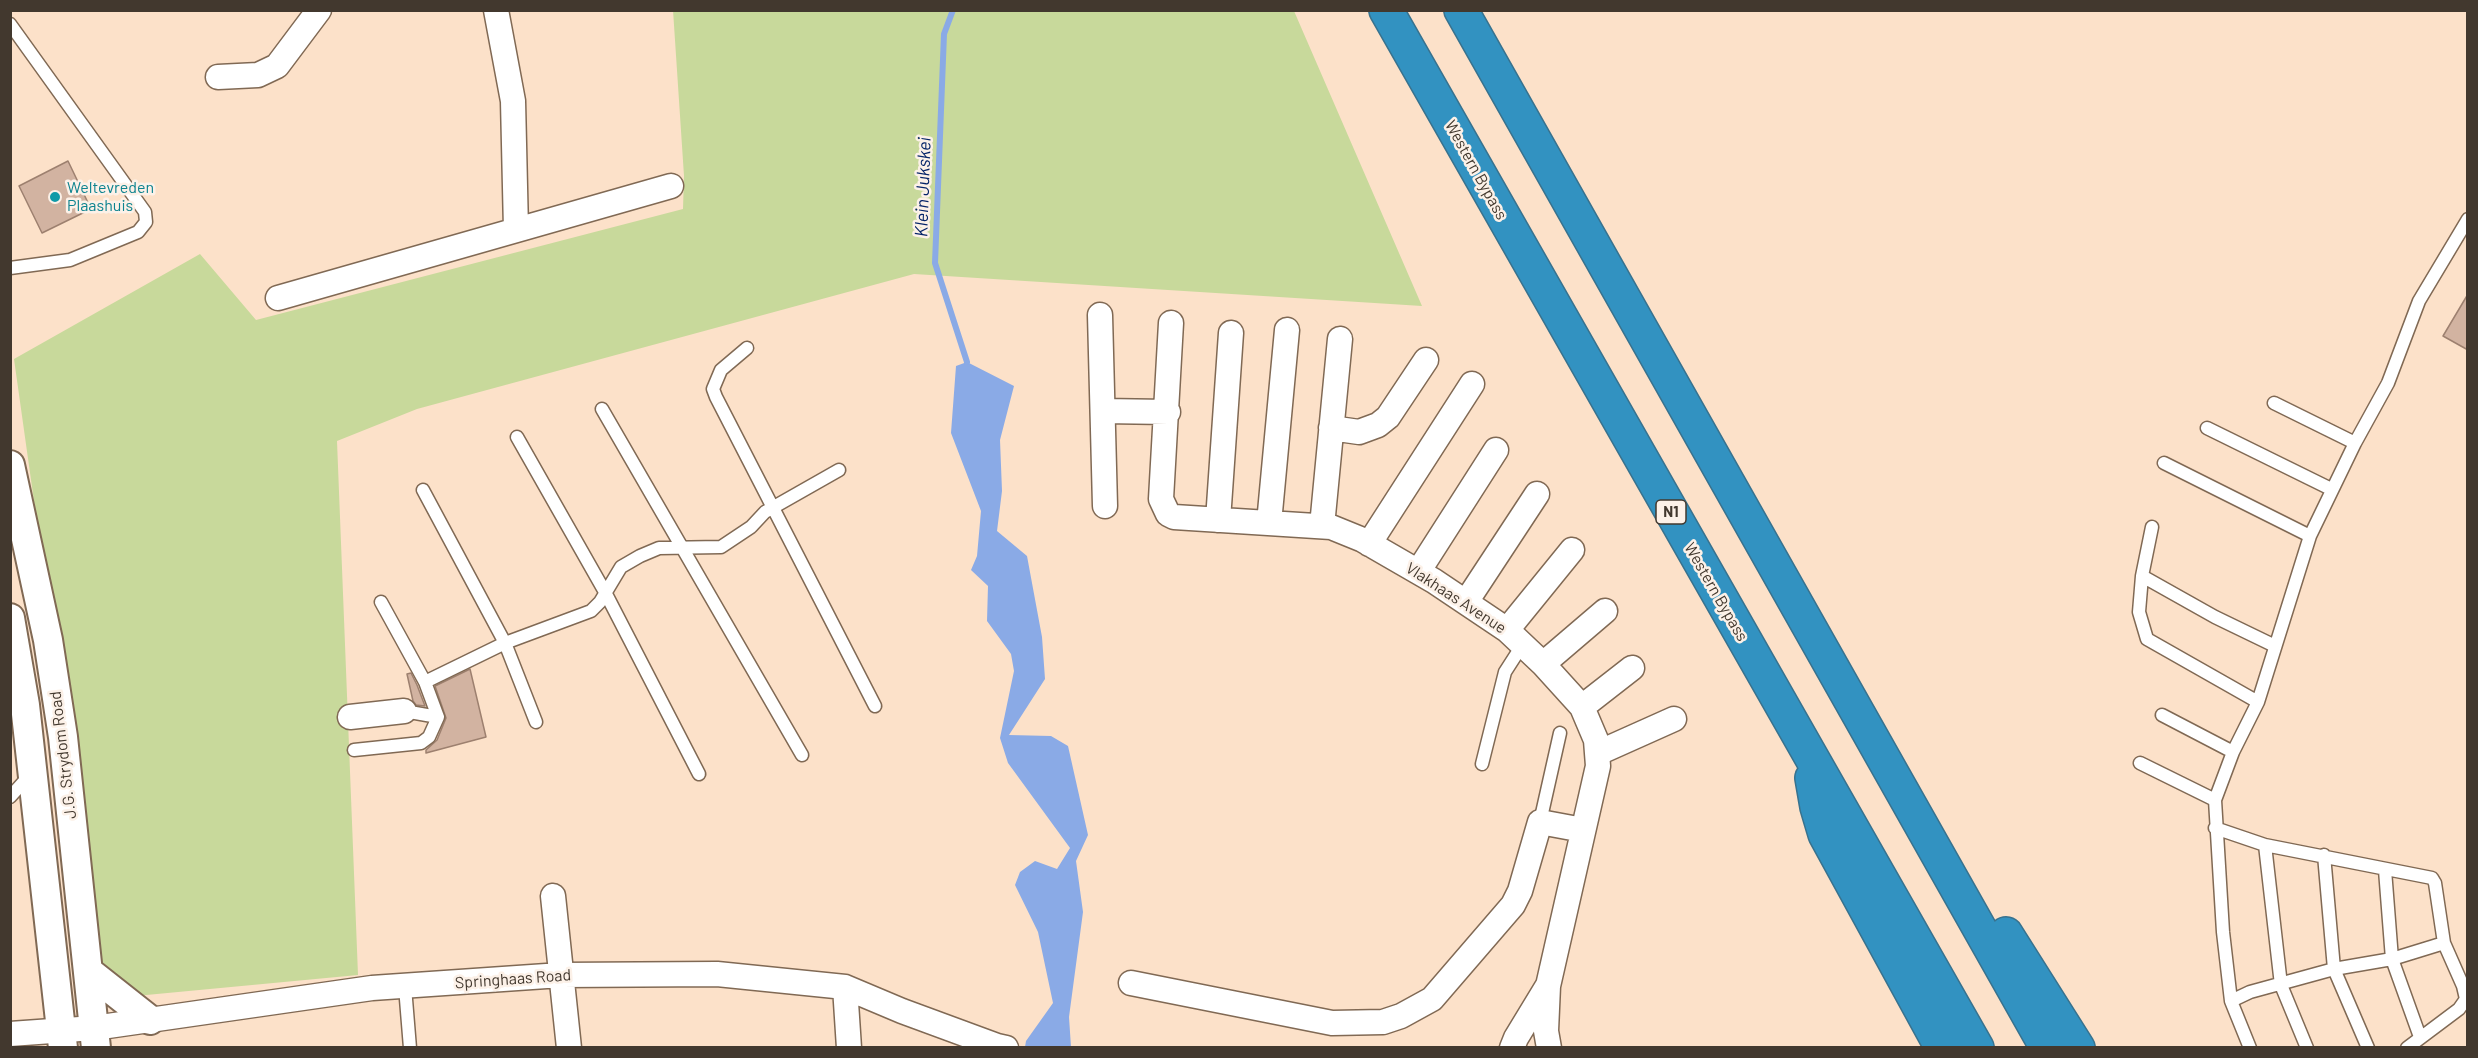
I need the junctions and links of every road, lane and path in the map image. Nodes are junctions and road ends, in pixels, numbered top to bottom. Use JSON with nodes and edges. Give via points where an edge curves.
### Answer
{"nodes":[{"id":1,"x":319,"y":10,"type":"edge"},
{"id":2,"x":496,"y":10,"type":"edge"},
{"id":3,"x":1386,"y":10,"type":"edge"},
{"id":4,"x":1461,"y":10,"type":"edge"},
{"id":5,"x":10,"y":24,"type":"edge"},
{"id":6,"x":218,"y":77,"type":"dead end"},
{"id":7,"x":671,"y":186,"type":"dead end"},
{"id":8,"x":2468,"y":219,"type":"edge"},
{"id":9,"x":516,"y":230,"type":"junction"},
{"id":10,"x":10,"y":268,"type":"edge"},
{"id":11,"x":278,"y":298,"type":"dead end"},
{"id":12,"x":1100,"y":315,"type":"dead end"},
{"id":13,"x":1172,"y":322,"type":"dead end"},
{"id":14,"x":1287,"y":330,"type":"dead end"},
{"id":15,"x":1231,"y":333,"type":"dead end"},
{"id":16,"x":1340,"y":339,"type":"dead end"},
{"id":17,"x":747,"y":348,"type":"dead end"},
{"id":18,"x":1426,"y":360,"type":"dead end"},
{"id":19,"x":1472,"y":384,"type":"dead end"},
{"id":20,"x":2274,"y":403,"type":"dead end"},
{"id":21,"x":602,"y":409,"type":"dead end"},
{"id":22,"x":1103,"y":411,"type":"junction"},
{"id":23,"x":1168,"y":412,"type":"junction"},
{"id":24,"x":1331,"y":428,"type":"junction"},
{"id":25,"x":2207,"y":428,"type":"dead end"},
{"id":26,"x":517,"y":437,"type":"dead end"},
{"id":27,"x":2355,"y":443,"type":"junction"},
{"id":28,"x":1496,"y":450,"type":"dead end"},
{"id":29,"x":2164,"y":463,"type":"dead end"},
{"id":30,"x":10,"y":465,"type":"edge"},
{"id":31,"x":839,"y":470,"type":"dead end"},
{"id":32,"x":2331,"y":489,"type":"junction"},
{"id":33,"x":423,"y":490,"type":"dead end"},
{"id":34,"x":1537,"y":494,"type":"dead end"},
{"id":35,"x":1105,"y":506,"type":"dead end"},
{"id":36,"x":771,"y":507,"type":"junction"},
{"id":37,"x":1218,"y":520,"type":"junction"},
{"id":38,"x":1269,"y":523,"type":"junction"},
{"id":39,"x":1322,"y":526,"type":"junction"},
{"id":40,"x":2152,"y":527,"type":"dead end"},
{"id":41,"x":2310,"y":536,"type":"junction"},
{"id":42,"x":1369,"y":544,"type":"junction"},
{"id":43,"x":681,"y":548,"type":"junction"},
{"id":44,"x":1572,"y":550,"type":"dead end"},
{"id":45,"x":1419,"y":572,"type":"junction"},
{"id":46,"x":2142,"y":576,"type":"junction"},
{"id":47,"x":605,"y":591,"type":"junction"},
{"id":48,"x":381,"y":602,"type":"dead end"},
{"id":49,"x":1466,"y":602,"type":"junction"},
{"id":50,"x":1605,"y":611,"type":"dead end"},
{"id":51,"x":10,"y":618,"type":"edge"},
{"id":52,"x":1515,"y":637,"type":"junction"},
{"id":53,"x":505,"y":643,"type":"junction"},
{"id":54,"x":2275,"y":646,"type":"junction"},
{"id":55,"x":1543,"y":664,"type":"junction"},
{"id":56,"x":1632,"y":668,"type":"dead end"},
{"id":57,"x":1836,"y":674,"type":"junction"},
{"id":58,"x":425,"y":682,"type":"junction"},
{"id":59,"x":2258,"y":702,"type":"junction"},
{"id":60,"x":875,"y":706,"type":"dead end"},
{"id":61,"x":1582,"y":706,"type":"junction"},
{"id":62,"x":404,"y":711,"type":"joint"},
{"id":63,"x":2162,"y":715,"type":"dead end"},
{"id":64,"x":350,"y":717,"type":"dead end"},
{"id":65,"x":438,"y":717,"type":"junction"},
{"id":66,"x":1674,"y":719,"type":"dead end"},
{"id":67,"x":536,"y":722,"type":"dead end"},
{"id":68,"x":1560,"y":734,"type":"dead end"},
{"id":69,"x":354,"y":750,"type":"dead end"},
{"id":70,"x":2233,"y":752,"type":"junction"},
{"id":71,"x":1598,"y":753,"type":"junction"},
{"id":72,"x":802,"y":755,"type":"dead end"},
{"id":73,"x":1811,"y":759,"type":"junction"},
{"id":74,"x":2140,"y":763,"type":"dead end"},
{"id":75,"x":1482,"y":764,"type":"dead end"},
{"id":76,"x":32,"y":772,"type":"junction"},
{"id":77,"x":699,"y":774,"type":"dead end"},
{"id":78,"x":10,"y":797,"type":"edge"},
{"id":79,"x":2215,"y":800,"type":"junction"},
{"id":80,"x":1540,"y":822,"type":"junction"},
{"id":81,"x":2215,"y":828,"type":"junction"},
{"id":82,"x":1583,"y":830,"type":"junction"},
{"id":83,"x":2265,"y":845,"type":"junction"},
{"id":84,"x":2324,"y":855,"type":"junction"},
{"id":85,"x":2385,"y":870,"type":"junction"},
{"id":86,"x":554,"y":896,"type":"dead end"},
{"id":87,"x":2444,"y":943,"type":"junction"},
{"id":88,"x":2392,"y":959,"type":"junction"},
{"id":89,"x":2334,"y":969,"type":"junction"},
{"id":90,"x":88,"y":971,"type":"junction"},
{"id":91,"x":561,"y":975,"type":"junction"},
{"id":92,"x":1131,"y":983,"type":"dead end"},
{"id":93,"x":2281,"y":985,"type":"junction"},
{"id":94,"x":1548,"y":986,"type":"junction"},
{"id":95,"x":405,"y":987,"type":"junction"},
{"id":96,"x":845,"y":987,"type":"junction"},
{"id":97,"x":2231,"y":1000,"type":"junction"},
{"id":98,"x":150,"y":1020,"type":"junction"},
{"id":99,"x":10,"y":1034,"type":"edge"},
{"id":100,"x":2420,"y":1037,"type":"junction"},
{"id":101,"x":95,"y":1038,"type":"edge"},
{"id":102,"x":62,"y":1040,"type":"edge"},
{"id":103,"x":410,"y":1047,"type":"edge"},
{"id":104,"x":569,"y":1047,"type":"edge"},
{"id":105,"x":849,"y":1047,"type":"edge"},
{"id":106,"x":1001,"y":1047,"type":"edge"},
{"id":107,"x":1512,"y":1047,"type":"edge"},
{"id":108,"x":1549,"y":1047,"type":"edge"},
{"id":109,"x":1942,"y":1047,"type":"edge"},
{"id":110,"x":1977,"y":1047,"type":"edge"},
{"id":111,"x":2047,"y":1047,"type":"edge"},
{"id":112,"x":2078,"y":1047,"type":"edge"},
{"id":113,"x":2250,"y":1047,"type":"edge"},
{"id":114,"x":2307,"y":1047,"type":"edge"},
{"id":115,"x":2368,"y":1047,"type":"edge"},
{"id":116,"x":2408,"y":1047,"type":"edge"}],
"edges":[{"from":1,"to":6,"type":"street","via":[[277,66],[258,75]]},
{"from":2,"to":9,"type":"street","via":[[513,101]]},
{"from":3,"to":73,"type":"highway","name":"Western Bypass","number":"N1"},
{"from":4,"to":57,"type":"highway"},
{"from":5,"to":10,"type":"lane","via":[[145,212],[146,222],[138,232],[70,260]]},
{"from":7,"to":9,"type":"street"},
{"from":8,"to":27,"type":"lane","via":[[2419,301],[2388,383]]},
{"from":9,"to":11,"type":"street"},
{"from":12,"to":22,"type":"street"},
{"from":13,"to":23,"type":"street"},
{"from":14,"to":38,"type":"street"},
{"from":15,"to":37,"type":"street"},
{"from":16,"to":24,"type":"street"},
{"from":17,"to":36,"type":"lane","via":[[721,370],[713,389]]},
{"from":18,"to":24,"type":"street","via":[[1388,417],[1378,425],[1359,432]]},
{"from":19,"to":42,"type":"street"},
{"from":20,"to":27,"type":"lane"},
{"from":21,"to":43,"type":"lane"},
{"from":22,"to":23,"type":"street"},
{"from":22,"to":35,"type":"street"},
{"from":23,"to":37,"type":"street","name":"Vlakhaas Avenue","via":[[1161,499],[1165,511],[1174,517]]},
{"from":24,"to":39,"type":"street"},
{"from":25,"to":32,"type":"lane"},
{"from":26,"to":47,"type":"lane"},
{"from":27,"to":32,"type":"lane"},
{"from":28,"to":45,"type":"street"},
{"from":29,"to":41,"type":"lane"},
{"from":30,"to":90,"type":"street","name":"J.G. Strydom Road","via":[[48,640],[63,737]]},
{"from":31,"to":36,"type":"lane"},
{"from":32,"to":41,"type":"lane"},
{"from":33,"to":53,"type":"lane"},
{"from":34,"to":49,"type":"street"},
{"from":36,"to":43,"type":"lane","via":[[751,527],[721,547]]},
{"from":36,"to":60,"type":"lane"},
{"from":37,"to":38,"type":"street","name":"Vlakhaas Avenue"},
{"from":38,"to":39,"type":"street","name":"Vlakhaas Avenue"},
{"from":39,"to":42,"type":"street","name":"Vlakhaas Avenue"},
{"from":40,"to":46,"type":"lane"},
{"from":41,"to":54,"type":"lane"},
{"from":42,"to":45,"type":"street","name":"Vlakhaas Avenue"},
{"from":43,"to":47,"type":"lane","via":[[659,548],[640,556],[621,567]]},
{"from":43,"to":72,"type":"lane"},
{"from":44,"to":52,"type":"street"},
{"from":45,"to":49,"type":"street","name":"Vlakhaas Avenue"},
{"from":46,"to":54,"type":"lane"},
{"from":46,"to":59,"type":"lane","via":[[2139,612],[2150,642]]},
{"from":47,"to":53,"type":"lane","via":[[591,611]]},
{"from":47,"to":77,"type":"lane"},
{"from":48,"to":58,"type":"lane"},
{"from":49,"to":52,"type":"street","name":"Vlakhaas Avenue"},
{"from":50,"to":55,"type":"street"},
{"from":51,"to":76,"type":"street","name":"J.G. Strydom Road"},
{"from":52,"to":55,"type":"street","name":"Vlakhaas Avenue"},
{"from":52,"to":75,"type":"lane"},
{"from":53,"to":58,"type":"lane"},
{"from":53,"to":67,"type":"lane"},
{"from":54,"to":59,"type":"lane"},
{"from":55,"to":61,"type":"street","name":"Vlakhaas Avenue"},
{"from":56,"to":61,"type":"street"},
{"from":57,"to":111,"type":"highway"},
{"from":57,"to":112,"type":"highway"},
{"from":58,"to":65,"type":"lane"},
{"from":59,"to":70,"type":"lane"},
{"from":61,"to":71,"type":"street","name":"Vlakhaas Avenue"},
{"from":62,"to":64,"type":"street"},
{"from":62,"to":65,"type":"lane"},
{"from":63,"to":70,"type":"lane"},
{"from":65,"to":69,"type":"lane","via":[[429,737],[421,743]]},
{"from":66,"to":71,"type":"street"},
{"from":68,"to":80,"type":"lane"},
{"from":70,"to":79,"type":"lane"},
{"from":71,"to":82,"type":"street","name":"Vlakhaas Avenue"},
{"from":73,"to":109,"type":"highway","via":[[1825,834]]},
{"from":73,"to":110,"type":"highway","name":"Western Bypass","number":"N1"},
{"from":74,"to":79,"type":"lane"},
{"from":76,"to":78,"type":"lane"},
{"from":76,"to":102,"type":"street","name":"J.G. Strydom Road"},
{"from":79,"to":81,"type":"lane"},
{"from":80,"to":82,"type":"street"},
{"from":80,"to":92,"type":"street","via":[[1513,905],[1432,999],[1401,1016],[1383,1022],[1332,1023]]},
{"from":81,"to":83,"type":"lane"},
{"from":81,"to":97,"type":"lane"},
{"from":82,"to":94,"type":"street","name":"Vlakhaas Avenue"},
{"from":83,"to":84,"type":"lane"},
{"from":83,"to":93,"type":"lane"},
{"from":84,"to":85,"type":"lane"},
{"from":84,"to":89,"type":"lane"},
{"from":85,"to":87,"type":"lane","via":[[2433,879]]},
{"from":85,"to":88,"type":"lane"},
{"from":86,"to":91,"type":"street"},
{"from":87,"to":88,"type":"lane"},
{"from":87,"to":100,"type":"lane","via":[[2466,999],[2459,1009]]},
{"from":88,"to":89,"type":"lane"},
{"from":88,"to":100,"type":"lane"},
{"from":89,"to":93,"type":"lane"},
{"from":89,"to":115,"type":"lane"},
{"from":90,"to":98,"type":"street"},
{"from":90,"to":101,"type":"street","name":"J.G. Strydom Road"},
{"from":91,"to":95,"type":"street","name":"Springhaas Road"},
{"from":91,"to":96,"type":"street","name":"Springhaas Road","via":[[717,974]]},
{"from":91,"to":104,"type":"street"},
{"from":93,"to":97,"type":"lane"},
{"from":93,"to":114,"type":"lane"},
{"from":94,"to":107,"type":"street"},
{"from":94,"to":108,"type":"street","name":"Vlakhaas Avenue"},
{"from":95,"to":98,"type":"street","name":"Springhaas Road","via":[[372,988]]},
{"from":95,"to":103,"type":"lane"},
{"from":96,"to":105,"type":"street"},
{"from":96,"to":106,"type":"street","name":"Springhaas Road"},
{"from":97,"to":113,"type":"lane"},
{"from":98,"to":101,"type":"street","name":"Springhaas Road"},
{"from":99,"to":102,"type":"street","name":"Springhaas Road"},
{"from":100,"to":116,"type":"lane"},
{"from":101,"to":102,"type":"street","name":"Springhaas Road"}]}
